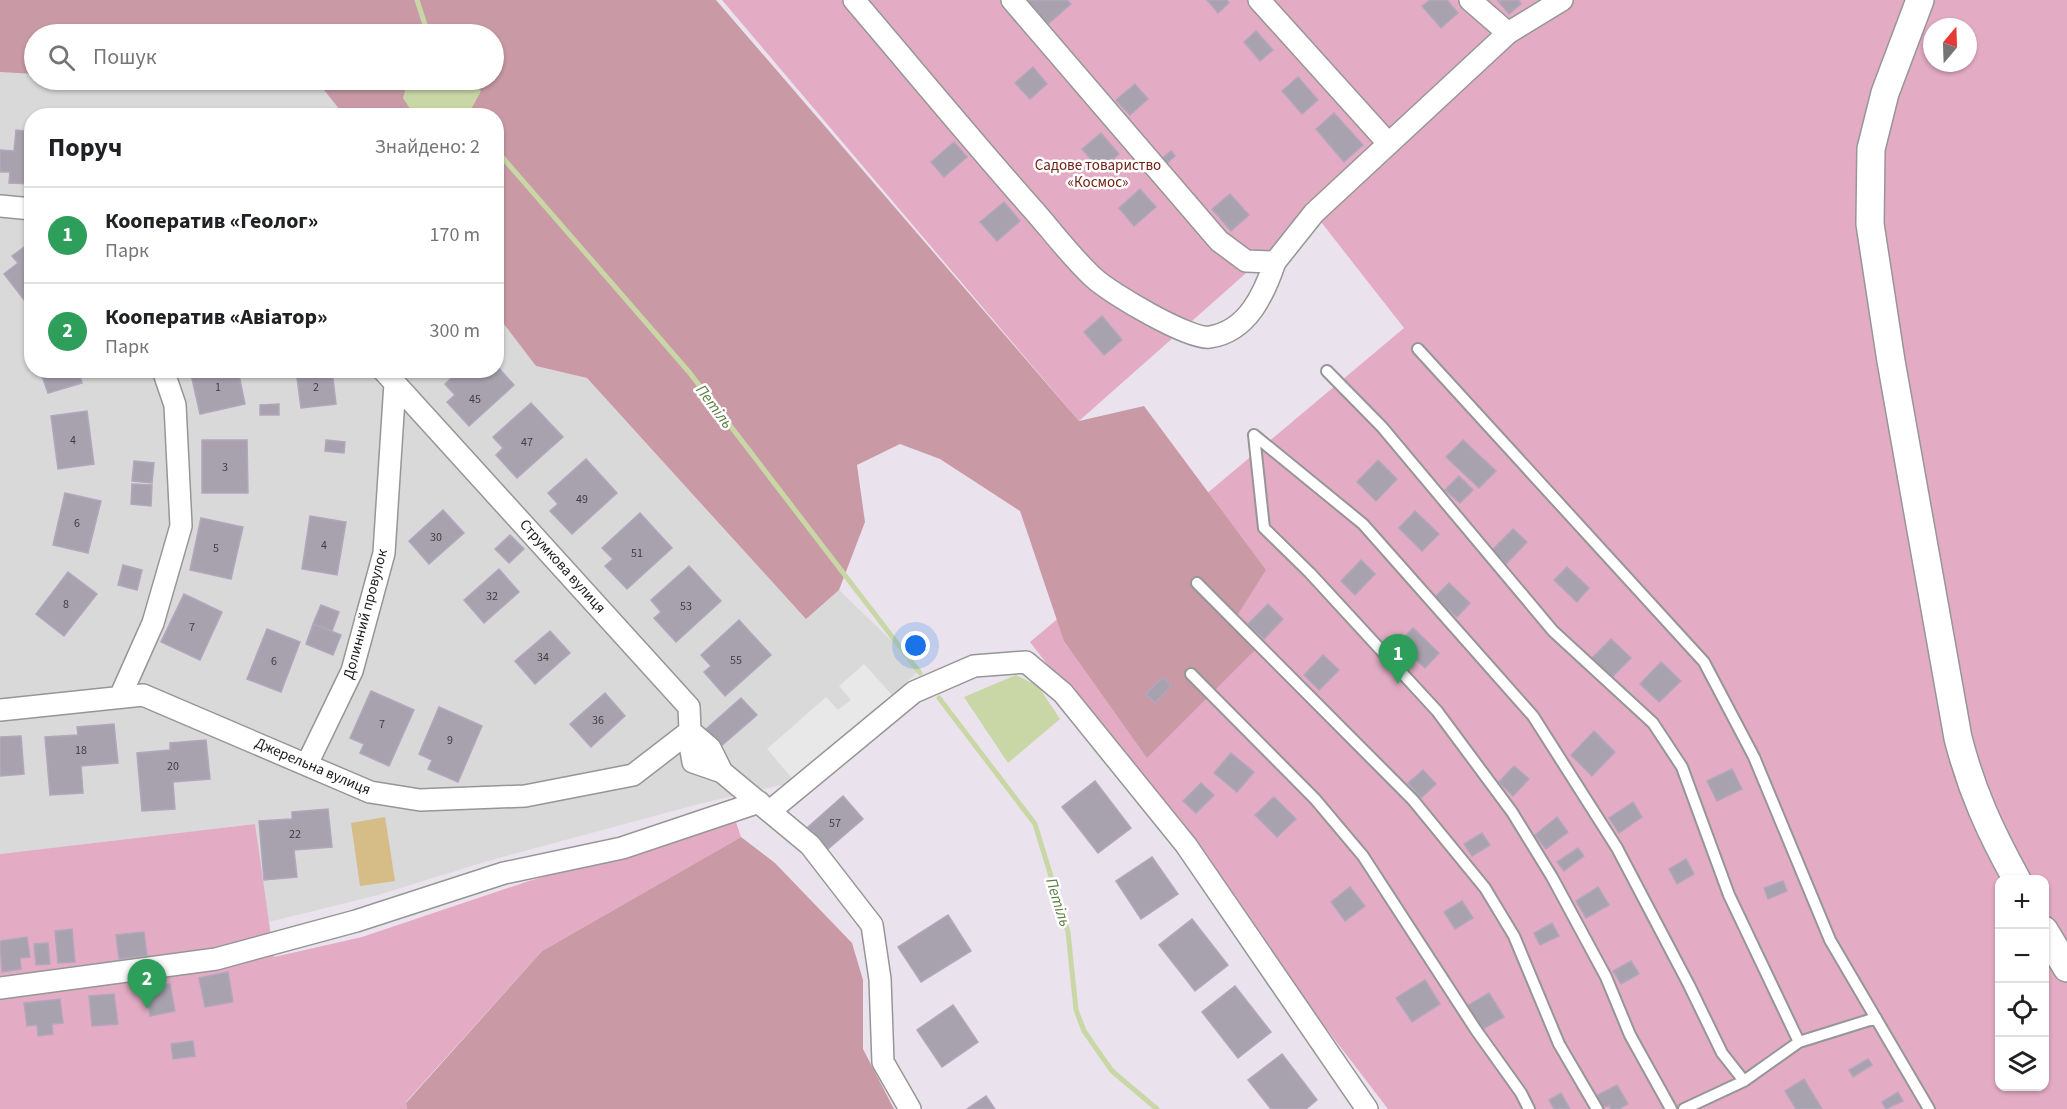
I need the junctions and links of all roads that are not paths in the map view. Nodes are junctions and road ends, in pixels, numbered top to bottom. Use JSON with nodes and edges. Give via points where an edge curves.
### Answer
{"nodes":[{"id":1,"x":854,"y":0,"type":"edge"},
{"id":2,"x":1012,"y":0,"type":"edge"},
{"id":3,"x":1259,"y":0,"type":"edge"},
{"id":4,"x":1470,"y":0,"type":"edge"},
{"id":5,"x":1920,"y":0,"type":"edge"},
{"id":6,"x":1555,"y":3,"type":"edge"},
{"id":7,"x":1508,"y":33,"type":"junction"},
{"id":8,"x":1388,"y":143,"type":"junction"},
{"id":9,"x":0,"y":206,"type":"edge"},
{"id":10,"x":24,"y":208,"type":"edge"},
{"id":11,"x":1275,"y":262,"type":"junction"},
{"id":12,"x":1418,"y":349,"type":"dead end"},
{"id":13,"x":1327,"y":371,"type":"dead end"},
{"id":14,"x":166,"y":378,"type":"edge"},
{"id":15,"x":389,"y":378,"type":"edge"},
{"id":16,"x":390,"y":378,"type":"edge"},
{"id":17,"x":1197,"y":583,"type":"dead end"},
{"id":18,"x":1191,"y":674,"type":"dead end"},
{"id":19,"x":120,"y":697,"type":"junction"},
{"id":20,"x":0,"y":710,"type":"edge"},
{"id":21,"x":689,"y":732,"type":"junction"},
{"id":22,"x":307,"y":764,"type":"junction"},
{"id":23,"x":764,"y":807,"type":"junction"},
{"id":24,"x":2015,"y":875,"type":"edge"},
{"id":25,"x":2049,"y":938,"type":"edge"},
{"id":26,"x":2067,"y":968,"type":"edge"},
{"id":27,"x":0,"y":988,"type":"edge"},
{"id":28,"x":1876,"y":1018,"type":"junction"},
{"id":29,"x":1799,"y":1042,"type":"junction"},
{"id":30,"x":1744,"y":1081,"type":"junction"},
{"id":31,"x":910,"y":1109,"type":"edge"},
{"id":32,"x":1367,"y":1109,"type":"edge"},
{"id":33,"x":1529,"y":1109,"type":"edge"},
{"id":34,"x":1597,"y":1109,"type":"edge"},
{"id":35,"x":1671,"y":1109,"type":"edge"},
{"id":36,"x":1684,"y":1109,"type":"edge"},
{"id":37,"x":1929,"y":1109,"type":"edge"}],
"edges":[{"from":1,"to":11,"type":"street","via":[[1095,280],[1175,328],[1209,338],[1230,330],[1251,313],[1266,290]]},
{"from":2,"to":11,"type":"street","via":[[1219,241],[1246,261]]},
{"from":3,"to":8,"type":"street"},
{"from":4,"to":7,"type":"street"},
{"from":5,"to":24,"type":"street","via":[[1885,93],[1871,149],[1870,224],[1958,738],[1985,821]]},
{"from":6,"to":7,"type":"street"},
{"from":7,"to":8,"type":"street"},
{"from":8,"to":11,"type":"street","via":[[1314,213]]},
{"from":9,"to":10,"type":"street"},
{"from":12,"to":28,"type":"lane","via":[[1704,662],[1754,756],[1830,940]]},
{"from":13,"to":29,"type":"lane","via":[[1382,428],[1553,631],[1653,723],[1682,766],[1729,895]]},
{"from":14,"to":19,"type":"street","via":[[175,405],[181,526],[153,624]]},
{"from":15,"to":22,"type":"street","name":"Долинний провулок","via":[[384,553],[352,671]]},
{"from":16,"to":21,"type":"street","name":"Струмкова вулиця","via":[[689,707]]},
{"from":17,"to":34,"type":"lane","via":[[1413,800],[1485,888],[1514,936],[1559,1044]]},
{"from":18,"to":33,"type":"lane","via":[[1315,799],[1363,856]]},
{"from":19,"to":20,"type":"street","name":"Джерельна вулиця"},
{"from":19,"to":22,"type":"street","name":"Джерельна вулиця","via":[[143,695]]},
{"from":21,"to":22,"type":"street","name":"Джерельна вулиця","via":[[633,775],[525,796],[420,800],[370,792]]},
{"from":21,"to":23,"type":"street","via":[[710,748],[722,772]]},
{"from":23,"to":27,"type":"street","via":[[622,848],[504,873],[356,921],[216,959]]},
{"from":23,"to":31,"type":"street","via":[[810,845],[872,925],[880,979],[883,1062]]},
{"from":23,"to":32,"type":"street","via":[[914,692],[974,666],[1026,662],[1062,693],[1186,845]]},
{"from":25,"to":26,"type":"street"},
{"from":28,"to":29,"type":"lane"},
{"from":28,"to":37,"type":"lane"},
{"from":29,"to":30,"type":"lane"},
{"from":30,"to":35,"type":"lane","via":[[1722,1053],[1617,848],[1533,716],[1363,524],[1254,435],[1264,528],[1437,711],[1512,812],[1606,977],[1630,1035]]},
{"from":30,"to":36,"type":"lane"}]}
